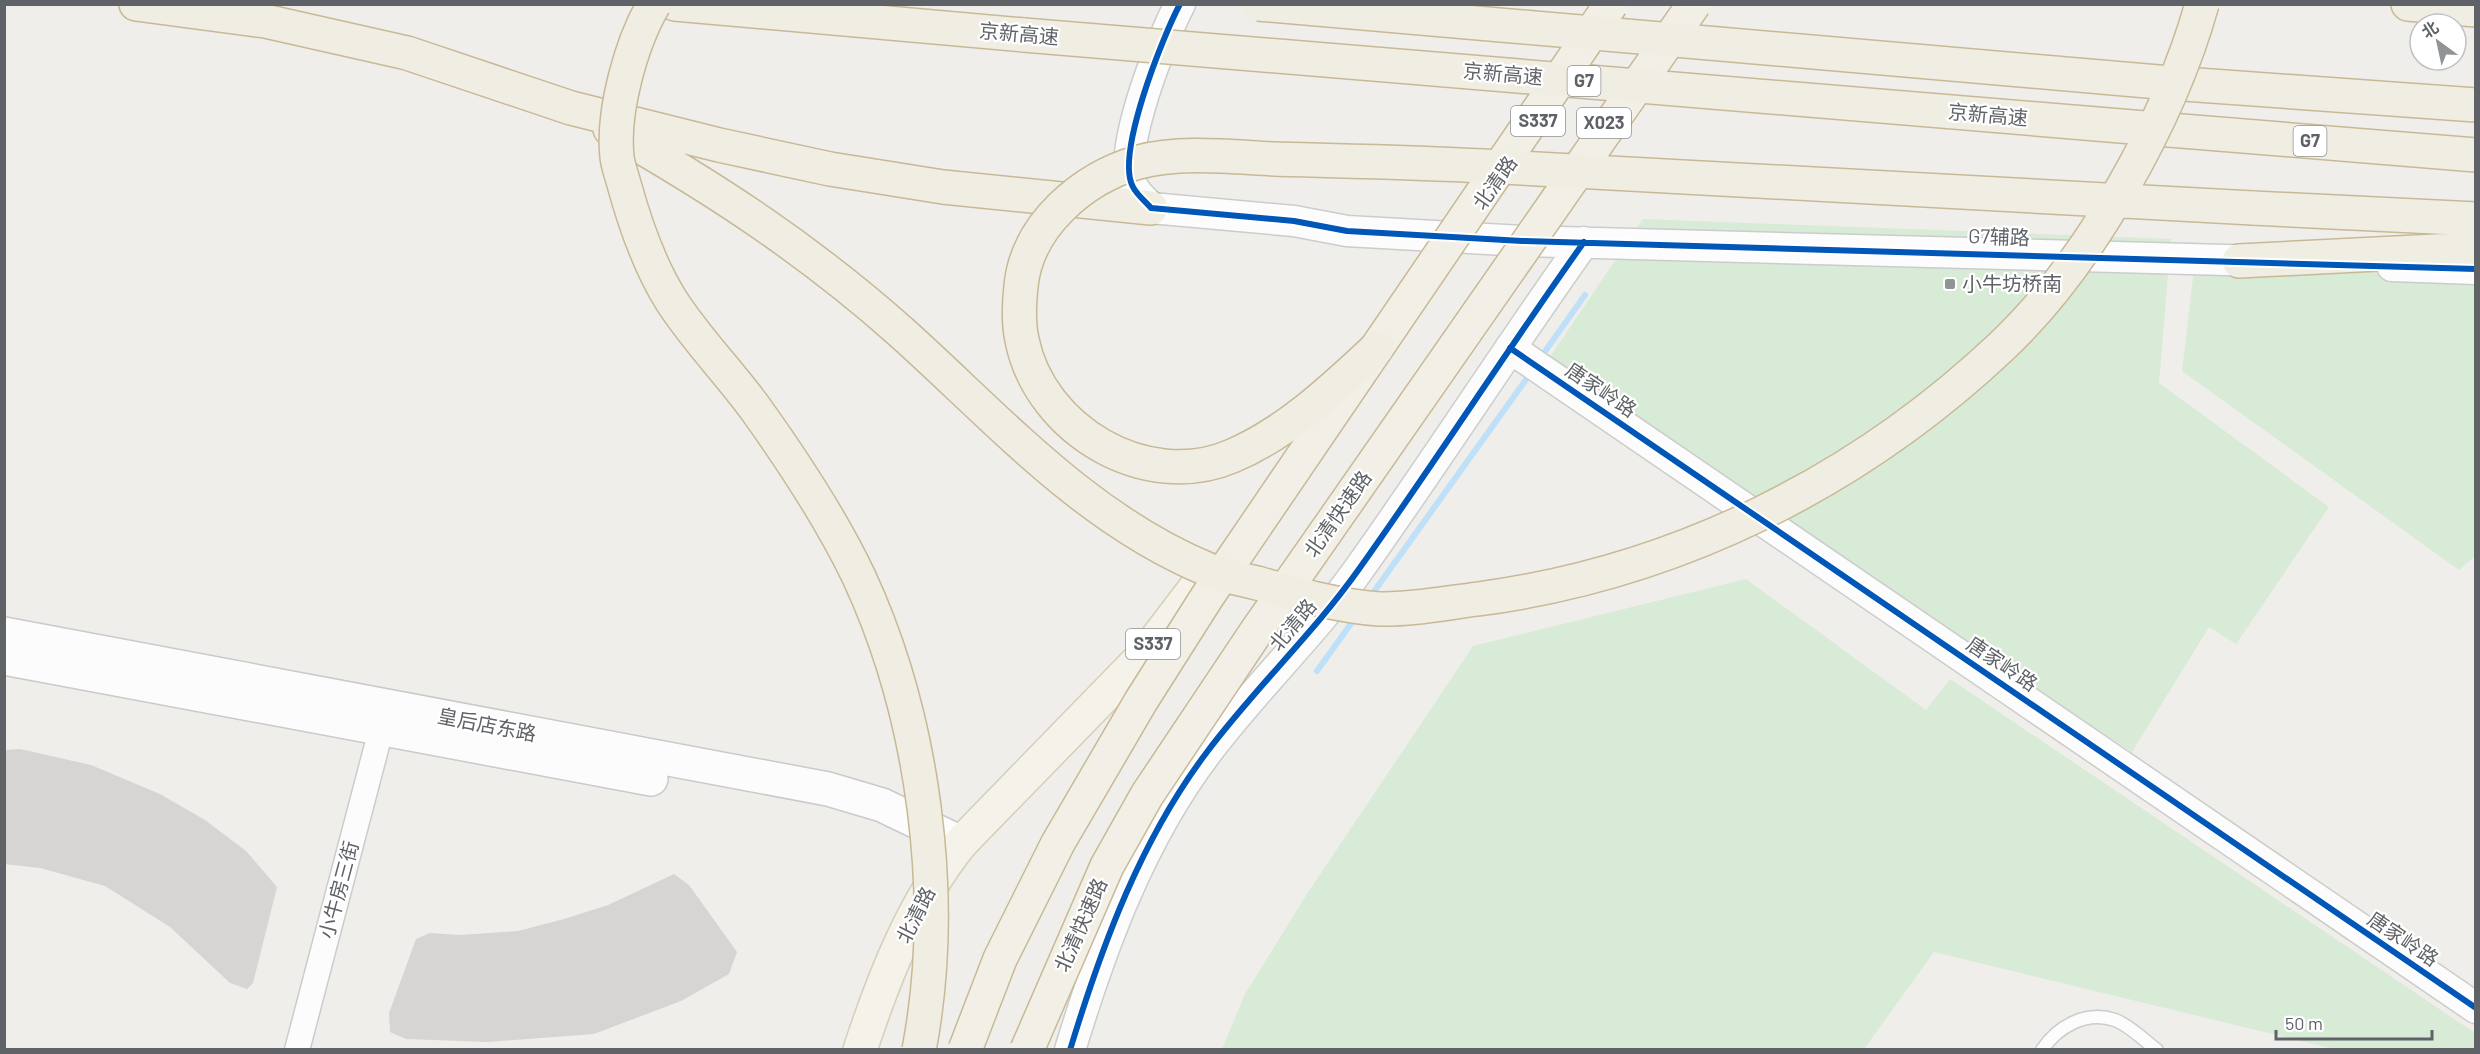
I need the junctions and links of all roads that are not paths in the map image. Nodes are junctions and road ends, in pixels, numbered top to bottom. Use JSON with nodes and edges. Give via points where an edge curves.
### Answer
{"nodes":[{"id":1,"x":136,"y":4,"type":"edge"},
{"id":2,"x":654,"y":4,"type":"edge"},
{"id":3,"x":675,"y":4,"type":"edge"},
{"id":4,"x":1180,"y":4,"type":"edge"},
{"id":5,"x":1258,"y":4,"type":"edge"},
{"id":6,"x":1611,"y":4,"type":"edge"},
{"id":7,"x":1620,"y":4,"type":"edge"},
{"id":8,"x":1686,"y":4,"type":"edge"},
{"id":9,"x":1694,"y":4,"type":"edge"},
{"id":10,"x":2202,"y":4,"type":"edge"},
{"id":11,"x":2408,"y":4,"type":"edge"},
{"id":12,"x":2475,"y":10,"type":"edge"},
{"id":13,"x":2475,"y":105,"type":"edge"},
{"id":14,"x":572,"y":108,"type":"junction"},
{"id":15,"x":2475,"y":155,"type":"edge"},
{"id":16,"x":1151,"y":208,"type":"junction"},
{"id":17,"x":2475,"y":219,"type":"edge"},
{"id":18,"x":1457,"y":237,"type":"junction"},
{"id":19,"x":1522,"y":241,"type":"junction"},
{"id":20,"x":1584,"y":242,"type":"junction"},
{"id":21,"x":2475,"y":249,"type":"edge"},
{"id":22,"x":2239,"y":261,"type":"junction"},
{"id":23,"x":2475,"y":269,"type":"edge"},
{"id":24,"x":1377,"y":348,"type":"junction"},
{"id":25,"x":1510,"y":348,"type":"junction"},
{"id":26,"x":4,"y":634,"type":"edge"},
{"id":27,"x":4,"y":658,"type":"edge"},
{"id":28,"x":381,"y":730,"type":"junction"},
{"id":29,"x":961,"y":843,"type":"junction"},
{"id":30,"x":940,"y":869,"type":"junction"},
{"id":31,"x":2475,"y":1008,"type":"edge"},
{"id":32,"x":297,"y":1050,"type":"edge"},
{"id":33,"x":860,"y":1050,"type":"edge"},
{"id":34,"x":919,"y":1050,"type":"edge"},
{"id":35,"x":965,"y":1050,"type":"edge"},
{"id":36,"x":1028,"y":1050,"type":"edge"},
{"id":37,"x":1070,"y":1050,"type":"edge"},
{"id":38,"x":2042,"y":1050,"type":"edge"},
{"id":39,"x":2157,"y":1050,"type":"edge"}],
"edges":[{"from":1,"to":14,"type":"highway","via":[[265,21],[407,53]]},
{"from":2,"to":34,"type":"highway","bridge":true,"via":[[627,67],[617,157],[639,233],[671,300],[754,407],[829,520],[859,578],[884,640],[904,703],[921,788],[932,901],[928,1003]]},
{"from":3,"to":15,"type":"highway","name":"京新高速","number":"G7","bridge":true},
{"from":4,"to":16,"type":"street","via":[[1167,29],[1141,104],[1130,150],[1132,186]]},
{"from":5,"to":13,"type":"highway","bridge":true,"via":[[2170,83]]},
{"from":6,"to":24,"type":"highway","bridge":true},
{"from":7,"to":18,"type":"main road","name":"北清路","number":"S337"},
{"from":8,"to":19,"type":"main road","name":"北清路","number":"X023"},
{"from":9,"to":36,"type":"highway","name":"北清快速路","bridge":true,"via":[[1256,632],[1147,795],[1107,866]]},
{"from":10,"to":14,"type":"highway","bridge":true,"via":[[2168,98],[2140,154],[2101,221],[2056,285],[2004,344],[1892,435],[1800,493],[1728,531],[1593,578],[1518,594],[1380,609],[1308,598],[1211,571],[1114,520],[1035,458],[844,282],[719,193]]},
{"from":11,"to":12,"type":"highway"},
{"from":14,"to":16,"type":"highway","via":[[830,169],[943,187]]},
{"from":16,"to":18,"type":"street","name":"G7辅路","via":[[1294,221],[1347,231]]},
{"from":17,"to":24,"type":"highway","bridge":true,"via":[[1443,164],[1187,157],[1142,161],[1091,183],[1059,208],[1039,232],[1022,270],[1022,341],[1047,397],[1093,441],[1118,455],[1151,465],[1199,465],[1231,457],[1312,405]]},
{"from":18,"to":19,"type":"street","name":"G7辅路"},
{"from":18,"to":29,"type":"main road","name":"北清路","number":"S337","via":[[1378,337],[1145,654]]},
{"from":19,"to":20,"type":"street","name":"G7辅路"},
{"from":19,"to":36,"type":"main road","name":"北清路","via":[[1252,627],[1153,777],[1099,875],[1060,960]]},
{"from":20,"to":22,"type":"street","name":"G7辅路"},
{"from":20,"to":25,"type":"street","name":"北清路"},
{"from":21,"to":22,"type":"highway"},
{"from":22,"to":23,"type":"street","name":"G7辅路"},
{"from":24,"to":35,"type":"highway","bridge":true,"via":[[1207,597],[1058,843],[1000,959]]},
{"from":25,"to":31,"type":"street","name":"唐家岭路"},
{"from":25,"to":37,"type":"street","name":"北清路","via":[[1358,570],[1207,752],[1153,835],[1112,928]]},
{"from":26,"to":29,"type":"main road","name":"皇后店东路","via":[[828,789],[882,805]]},
{"from":27,"to":28,"type":"main road","name":"皇后店东路"},
{"from":28,"to":30,"type":"main road","name":"皇后店东路","via":[[870,821],[906,842]]},
{"from":28,"to":32,"type":"street","name":"小牛房三街"},
{"from":29,"to":30,"type":"main road","name":"北清路","number":"S337"},
{"from":30,"to":33,"type":"main road","name":"北清路","number":"S337","via":[[875,1002]]},
{"from":38,"to":39,"type":"lane","via":[[2052,1035],[2069,1023],[2092,1018],[2115,1020]]}]}
